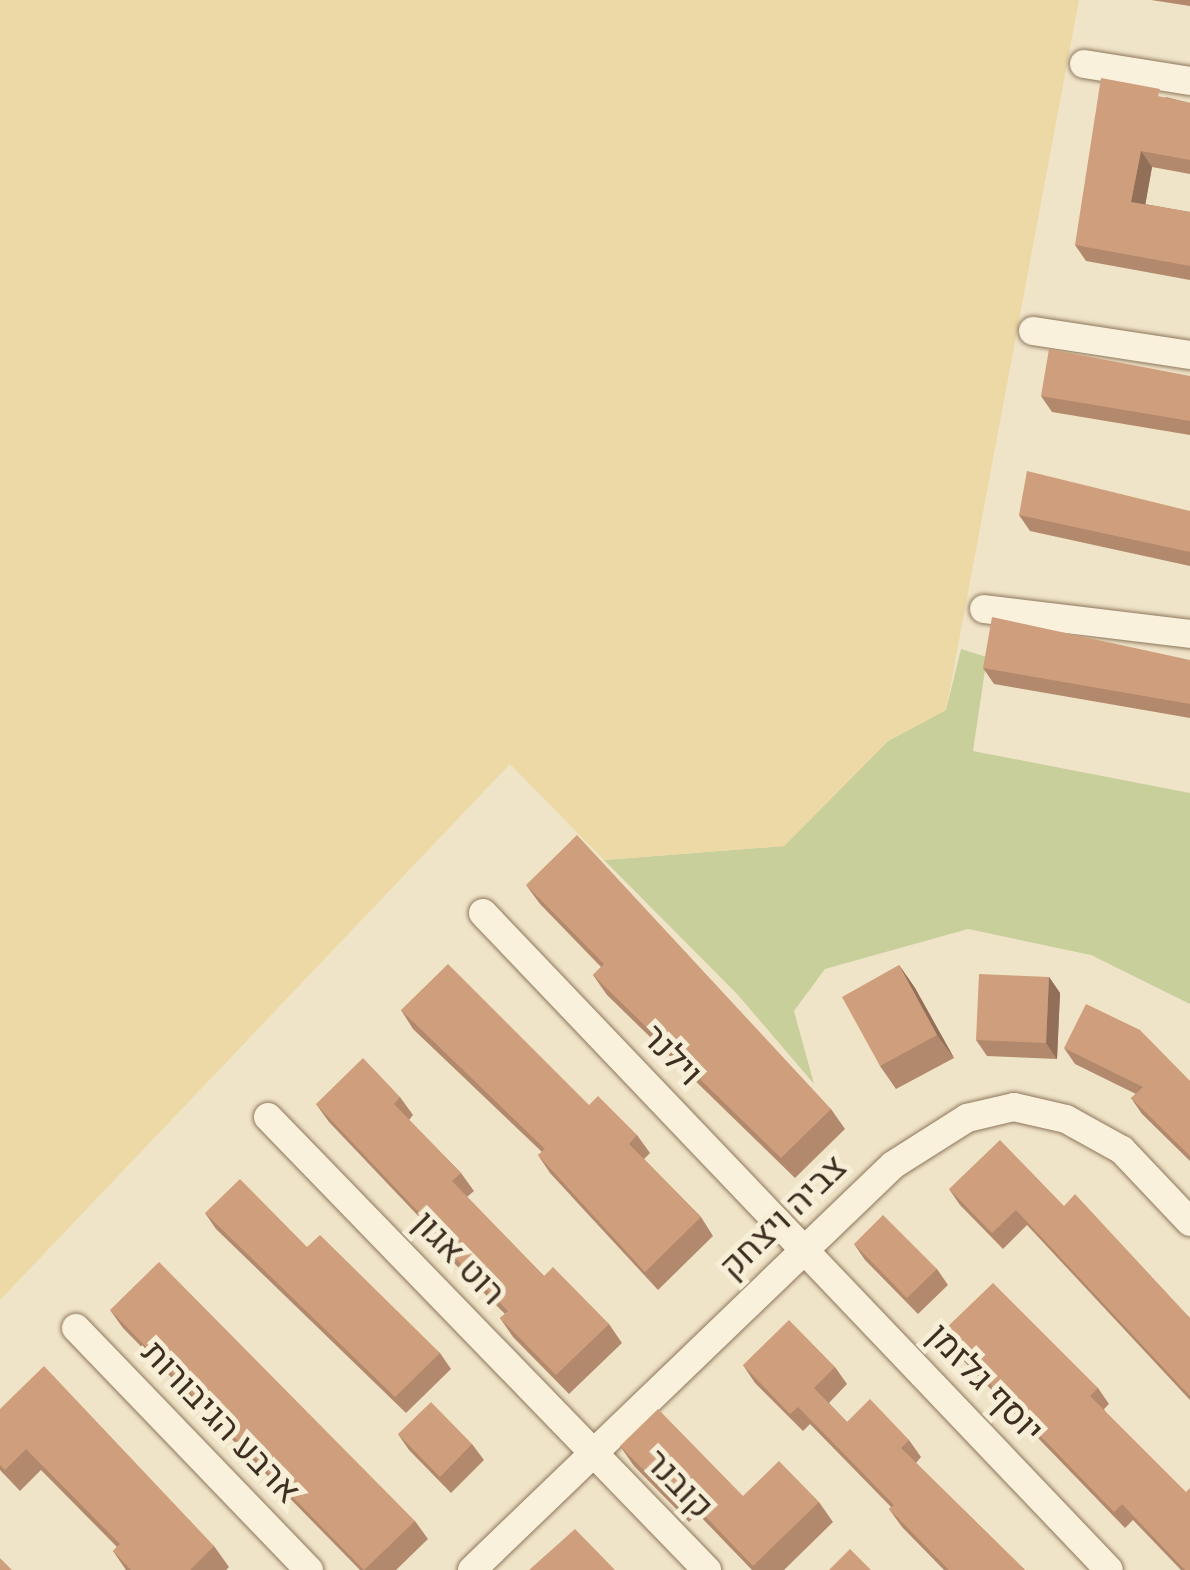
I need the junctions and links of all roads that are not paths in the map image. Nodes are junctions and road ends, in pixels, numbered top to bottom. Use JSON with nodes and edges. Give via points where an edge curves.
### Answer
{"nodes":[{"id":1,"x":1084,"y":64,"type":"dead end"},
{"id":2,"x":1190,"y":81,"type":"edge"},
{"id":3,"x":1033,"y":331,"type":"dead end"},
{"id":4,"x":1190,"y":355,"type":"edge"},
{"id":5,"x":984,"y":610,"type":"dead end"},
{"id":6,"x":1190,"y":634,"type":"edge"},
{"id":7,"x":483,"y":913,"type":"dead end"},
{"id":8,"x":268,"y":1118,"type":"dead end"},
{"id":9,"x":1190,"y":1222,"type":"edge"},
{"id":10,"x":805,"y":1250,"type":"junction"},
{"id":11,"x":76,"y":1328,"type":"dead end"},
{"id":12,"x":594,"y":1453,"type":"junction"},
{"id":13,"x":309,"y":1570,"type":"edge"},
{"id":14,"x":472,"y":1570,"type":"edge"},
{"id":15,"x":707,"y":1570,"type":"edge"},
{"id":16,"x":1110,"y":1570,"type":"edge"}],
"edges":[{"from":1,"to":2,"type":"street"},
{"from":3,"to":4,"type":"street"},
{"from":5,"to":6,"type":"street"},
{"from":7,"to":10,"type":"street","name":"וילנר"},
{"from":8,"to":12,"type":"street","name":"רוט אגון"},
{"from":9,"to":10,"type":"street","name":"צביה ויצחק","via":[[1122,1150],[1066,1119],[1014,1107],[966,1118],[893,1165]]},
{"from":10,"to":12,"type":"street","name":"צביה ויצחק"},
{"from":10,"to":16,"type":"street","name":"יוסף גלזמן"},
{"from":11,"to":13,"type":"street","name":"ארבע הגיבורות"},
{"from":12,"to":14,"type":"street","name":"צביה ויצחק"},
{"from":12,"to":15,"type":"street","name":"קובנר"}]}
